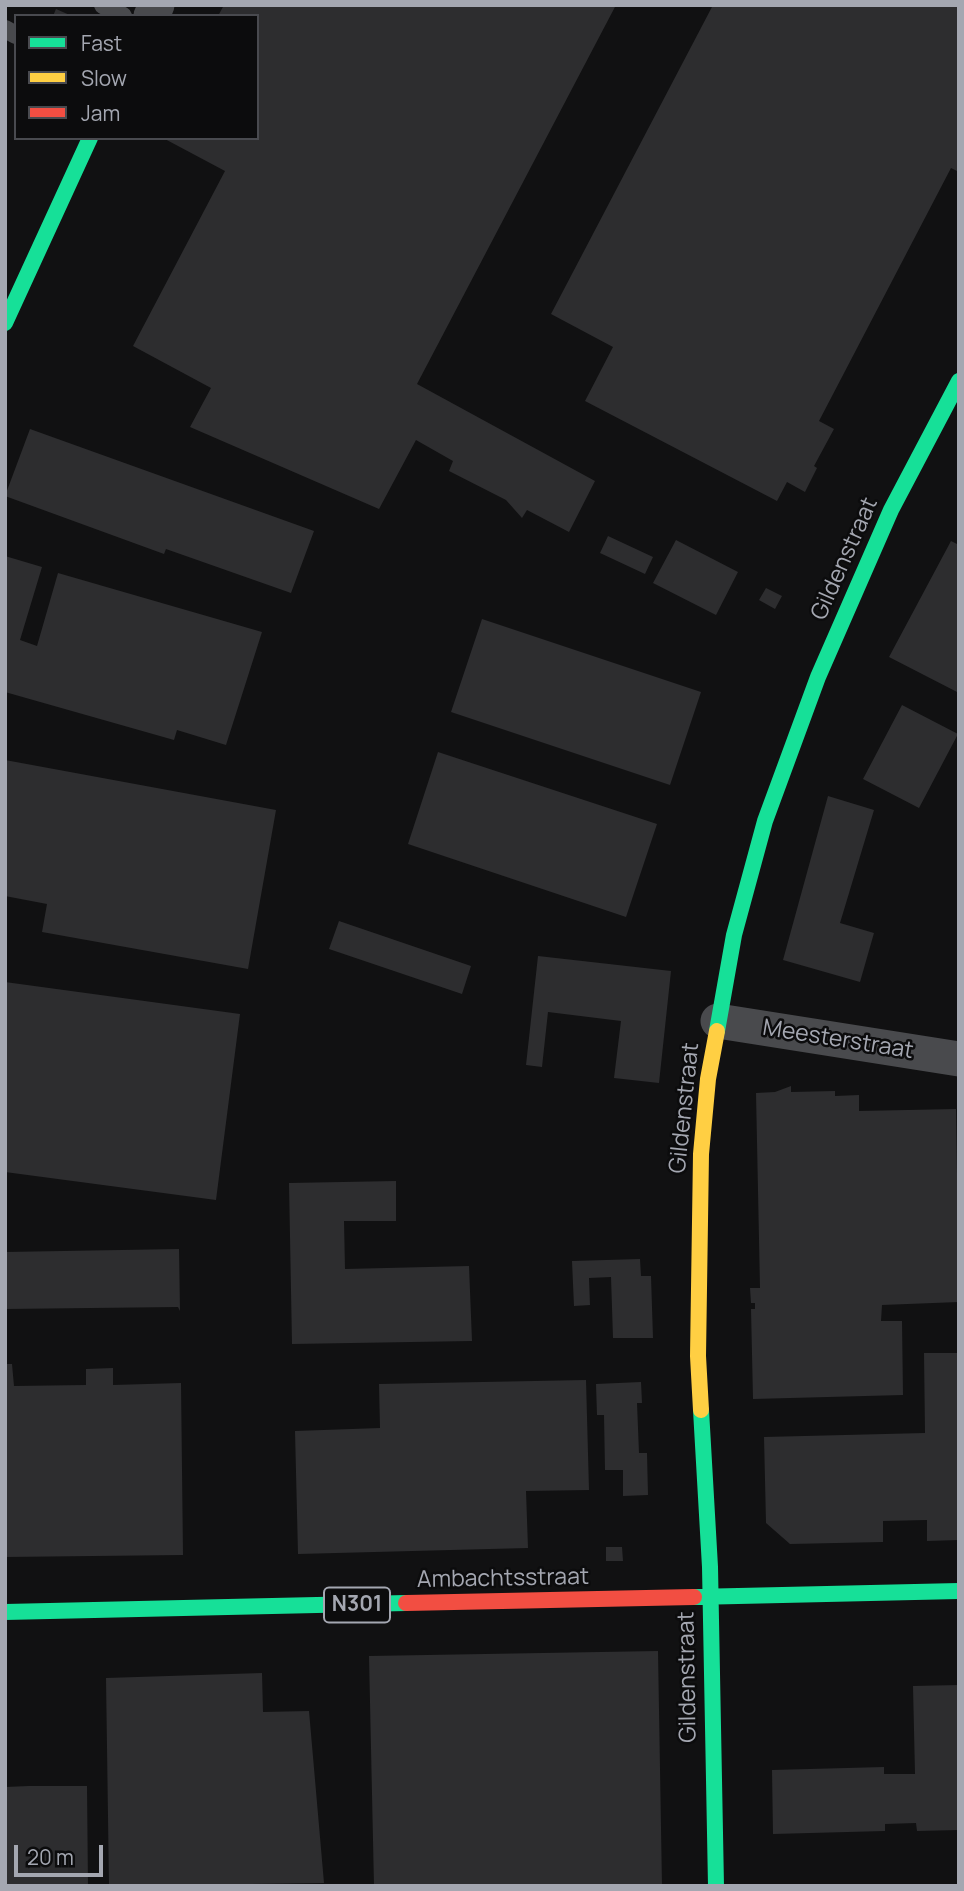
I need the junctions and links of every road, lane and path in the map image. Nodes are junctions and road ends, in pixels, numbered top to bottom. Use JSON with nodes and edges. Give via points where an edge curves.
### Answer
{"nodes":[{"id":1,"x":103,"y":5,"type":"edge"},
{"id":2,"x":119,"y":14,"type":"edge"},
{"id":3,"x":89,"y":140,"type":"edge"},
{"id":4,"x":5,"y":323,"type":"edge"},
{"id":5,"x":959,"y":381,"type":"edge"},
{"id":6,"x":718,"y":1021,"type":"junction"},
{"id":7,"x":959,"y":1059,"type":"edge"},
{"id":8,"x":959,"y":1591,"type":"edge"},
{"id":9,"x":708,"y":1597,"type":"junction"},
{"id":10,"x":5,"y":1612,"type":"edge"},
{"id":11,"x":716,"y":1886,"type":"edge"}],
"edges":[{"from":1,"to":2,"type":"lane"},
{"from":3,"to":4,"type":"street"},
{"from":5,"to":6,"type":"street","name":"Gildenstraat","via":[[891,510],[818,677],[765,821],[734,935]]},
{"from":6,"to":7,"type":"street","name":"Meesterstraat"},
{"from":6,"to":9,"type":"street","name":"Gildenstraat","via":[[701,1154],[698,1356]]},
{"from":8,"to":9,"type":"street","name":"Ambachtsstraat","number":"N301"},
{"from":9,"to":10,"type":"street","name":"Ambachtsstraat","number":"N301"},
{"from":9,"to":11,"type":"street","name":"Gildenstraat"}]}
